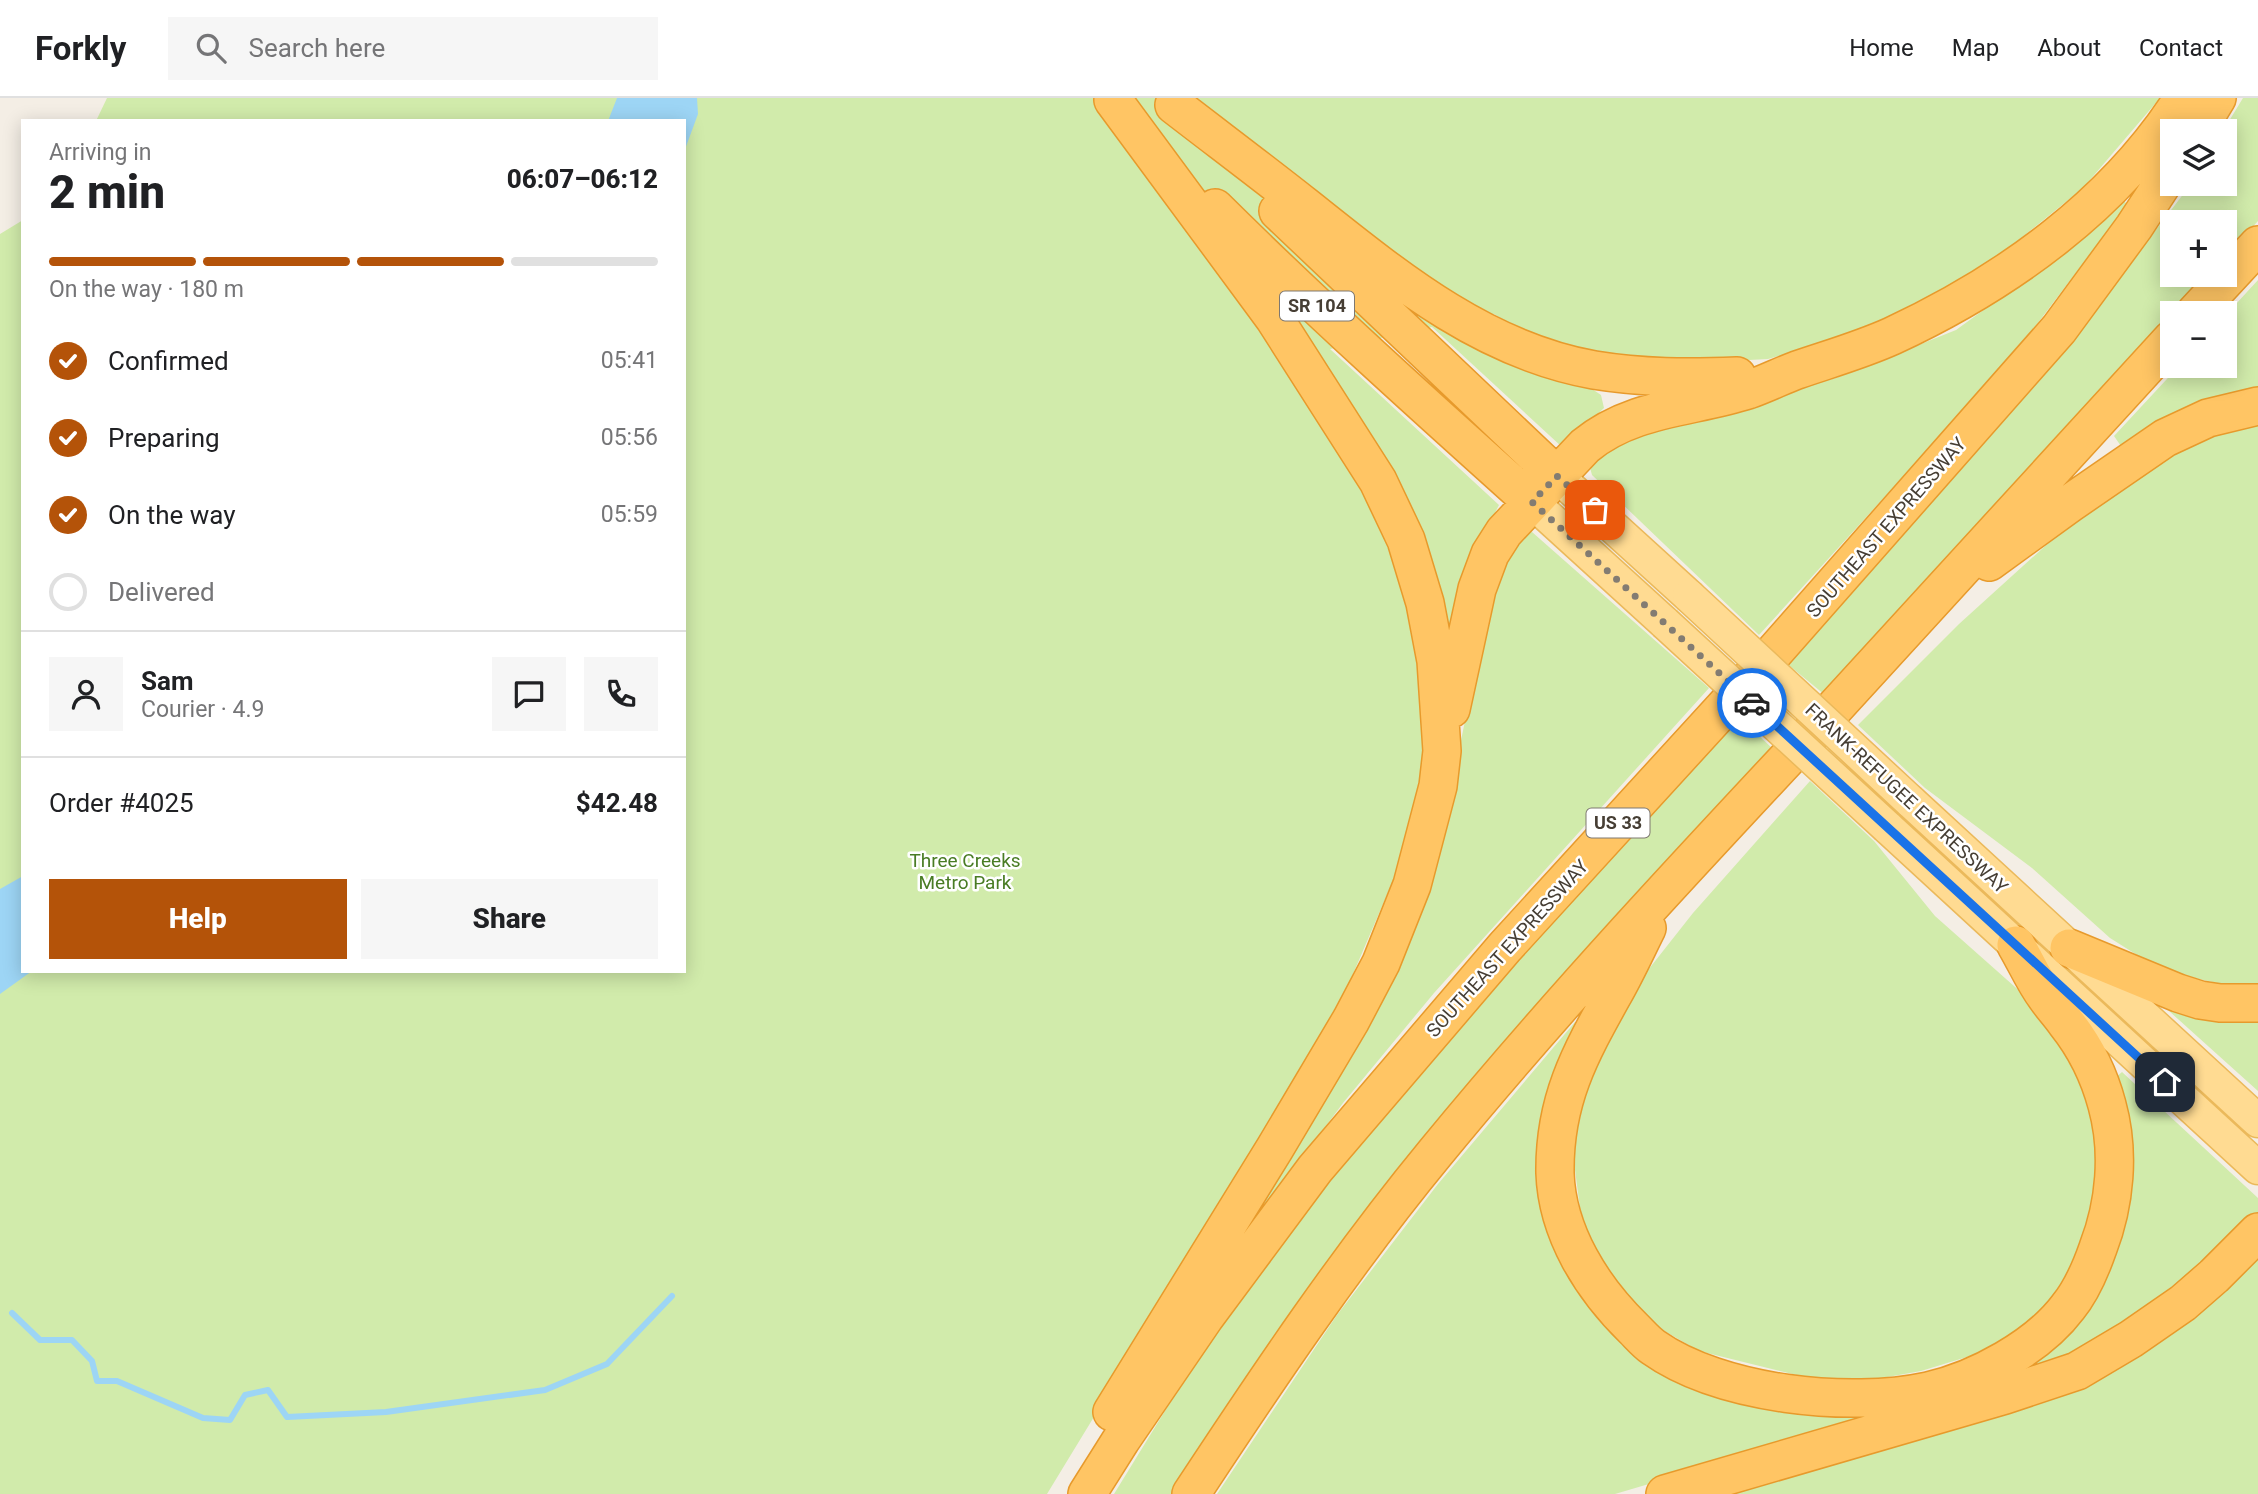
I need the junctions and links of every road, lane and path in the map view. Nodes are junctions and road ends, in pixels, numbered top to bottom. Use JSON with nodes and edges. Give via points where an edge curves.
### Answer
{"nodes":[{"id":1,"x":2183,"y":98,"type":"edge"},
{"id":2,"x":2217,"y":98,"type":"edge"},
{"id":3,"x":1112,"y":99,"type":"edge"},
{"id":4,"x":1170,"y":102,"type":"edge"},
{"id":5,"x":2204,"y":119,"type":"edge"},
{"id":6,"x":2160,"y":187,"type":"edge"},
{"id":7,"x":2258,"y":245,"type":"edge"},
{"id":8,"x":2206,"y":301,"type":"edge"},
{"id":9,"x":2160,"y":352,"type":"edge"},
{"id":10,"x":1797,"y":370,"type":"junction"},
{"id":11,"x":2258,"y":406,"type":"edge"},
{"id":12,"x":1557,"y":476,"type":"junction"},
{"id":13,"x":1532,"y":502,"type":"junction"},
{"id":14,"x":1923,"y":610,"type":"junction"},
{"id":15,"x":1442,"y":751,"type":"junction"},
{"id":16,"x":1667,"y":887,"type":"junction"},
{"id":17,"x":2016,"y":945,"type":"junction"},
{"id":18,"x":2069,"y":948,"type":"junction"},
{"id":19,"x":2258,"y":1003,"type":"edge"},
{"id":20,"x":2258,"y":1121,"type":"edge"},
{"id":21,"x":2258,"y":1168,"type":"edge"},
{"id":22,"x":2258,"y":1232,"type":"edge"},
{"id":23,"x":1067,"y":1494,"type":"edge"},
{"id":24,"x":1087,"y":1494,"type":"edge"},
{"id":25,"x":1191,"y":1494,"type":"edge"},
{"id":26,"x":1665,"y":1494,"type":"edge"}],
"edges":[{"from":1,"to":10,"type":"highway","via":[[2093,206],[2010,269],[1890,336]]},
{"from":2,"to":5,"type":"highway"},
{"from":3,"to":13,"type":"highway","name":"FRANK-REFUGEE EXPRESSWAY","number":"SR 104","via":[[1276,268]]},
{"from":3,"to":15,"type":"highway","via":[[1274,318],[1384,492],[1406,540],[1425,603],[1436,660]]},
{"from":4,"to":10,"type":"highway","via":[[1388,272],[1441,307],[1519,348],[1593,370],[1667,378]]},
{"from":4,"to":12,"type":"highway","name":"FRANK-REFUGEE EXPRESSWAY","number":"SR 104","via":[[1246,181]]},
{"from":6,"to":24,"type":"highway","name":"SOUTHEAST EXPRESSWAY","number":"US 33","via":[[2059,329],[1761,667],[1505,947],[1315,1170],[1205,1317]]},
{"from":7,"to":8,"type":"highway"},
{"from":9,"to":14,"type":"highway"},
{"from":10,"to":12,"type":"highway","via":[[1747,390],[1642,415],[1615,426],[1585,446]]},
{"from":11,"to":14,"type":"highway","via":[[2208,418],[2165,438]]},
{"from":12,"to":13,"type":"highway"},
{"from":12,"to":18,"type":"main road","name":"FRANK-REFUGEE EXPRESSWAY","number":"SR 104","bridge":true},
{"from":13,"to":15,"type":"highway","via":[[1497,542],[1483,569]]},
{"from":13,"to":17,"type":"main road","name":"FRANK-REFUGEE EXPRESSWAY","number":"SR 104","bridge":true},
{"from":14,"to":16,"type":"highway"},
{"from":15,"to":23,"type":"highway","via":[[1438,786],[1412,885],[1375,975],[1275,1148],[1076,1470]]},
{"from":16,"to":17,"type":"highway","via":[[1570,1079],[1557,1140],[1555,1175],[1560,1205],[1586,1271],[1617,1313],[1652,1346],[1707,1373],[1789,1394],[1880,1397],[1929,1391],[1968,1379],[2006,1361],[2039,1336],[2068,1308],[2090,1269],[2106,1229],[2114,1187],[2108,1108],[2084,1048],[2045,996]]},
{"from":16,"to":25,"type":"highway","via":[[1550,1017],[1401,1197],[1304,1325]]},
{"from":17,"to":21,"type":"main road","name":"FRANK-REFUGEE EXPRESSWAY"},
{"from":18,"to":19,"type":"highway","via":[[2200,1000]]},
{"from":18,"to":20,"type":"main road","name":"FRANK-REFUGEE EXPRESSWAY"},
{"from":22,"to":26,"type":"highway","via":[[2183,1303],[2077,1371]]}]}
